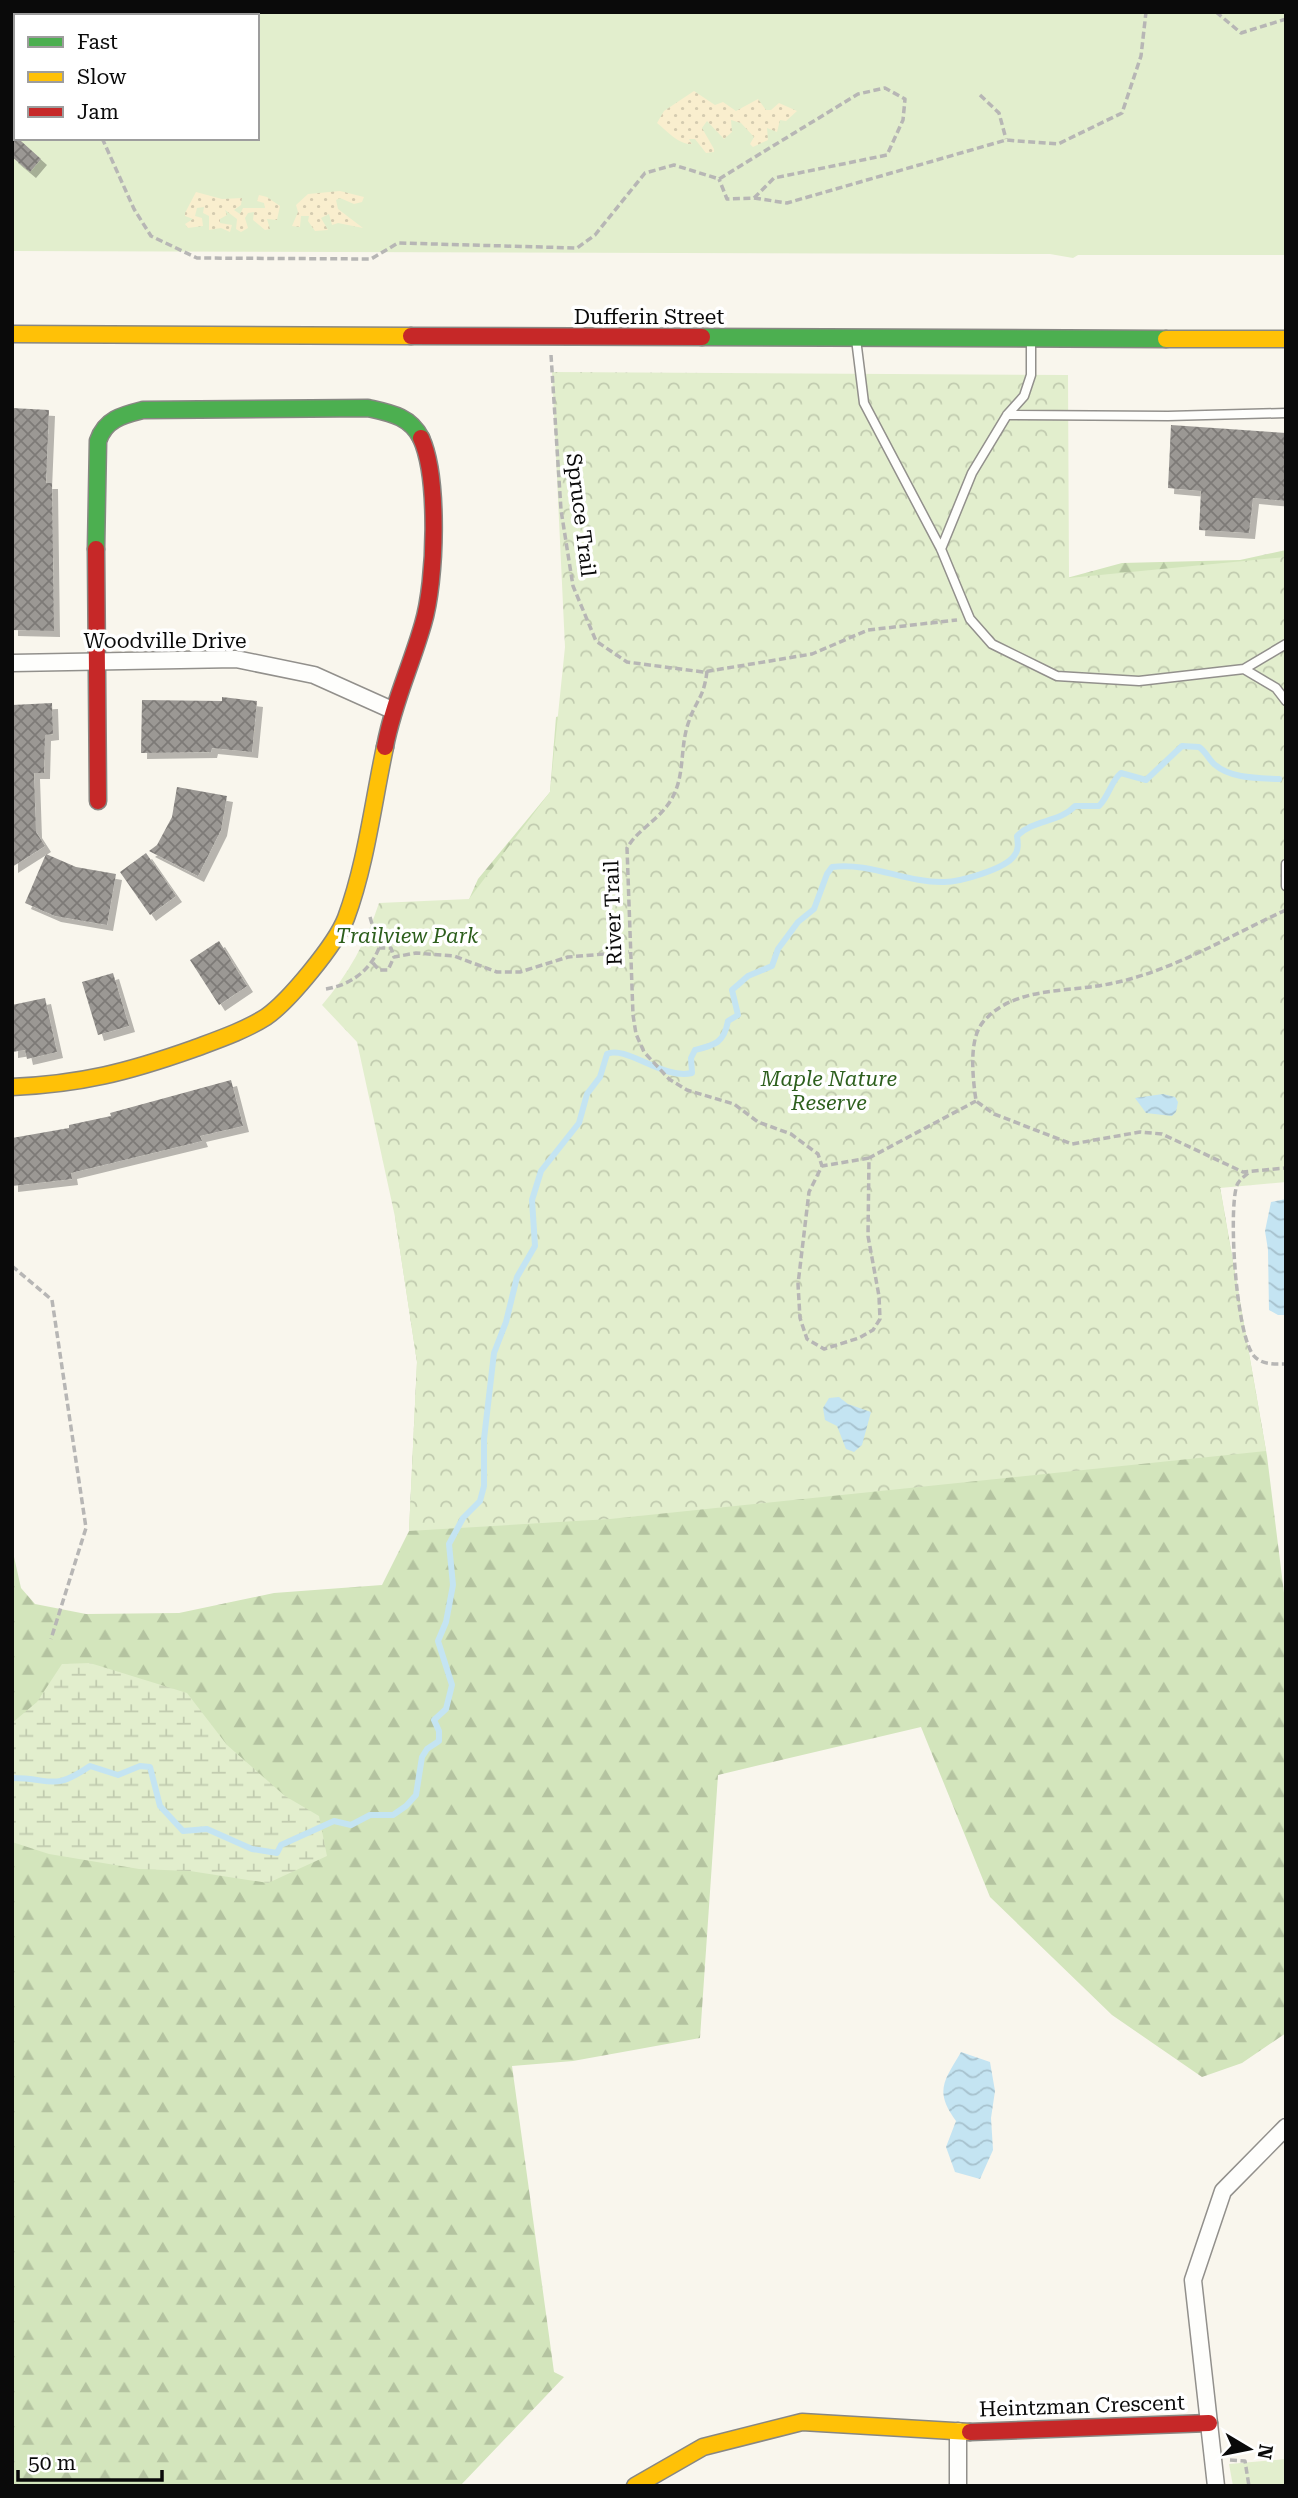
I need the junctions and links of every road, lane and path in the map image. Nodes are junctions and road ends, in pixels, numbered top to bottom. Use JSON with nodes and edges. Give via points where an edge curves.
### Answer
{"nodes":[{"id":1,"x":1146,"y":12,"type":"edge"},
{"id":2,"x":1216,"y":12,"type":"edge"},
{"id":3,"x":1286,"y":19,"type":"edge"},
{"id":4,"x":980,"y":94,"type":"dead end"},
{"id":5,"x":103,"y":140,"type":"edge"},
{"id":6,"x":1006,"y":140,"type":"junction"},
{"id":7,"x":719,"y":179,"type":"junction"},
{"id":8,"x":754,"y":198,"type":"junction"},
{"id":9,"x":12,"y":334,"type":"edge"},
{"id":10,"x":550,"y":337,"type":"junction"},
{"id":11,"x":1031,"y":337,"type":"junction"},
{"id":12,"x":856,"y":339,"type":"junction"},
{"id":13,"x":1286,"y":339,"type":"edge"},
{"id":14,"x":1286,"y":413,"type":"edge"},
{"id":15,"x":1007,"y":415,"type":"junction"},
{"id":16,"x":941,"y":549,"type":"junction"},
{"id":17,"x":970,"y":619,"type":"junction"},
{"id":18,"x":1286,"y":643,"type":"edge"},
{"id":19,"x":99,"y":660,"type":"junction"},
{"id":20,"x":12,"y":663,"type":"edge"},
{"id":21,"x":1244,"y":669,"type":"junction"},
{"id":22,"x":707,"y":671,"type":"junction"},
{"id":23,"x":1286,"y":701,"type":"edge"},
{"id":24,"x":392,"y":710,"type":"junction"},
{"id":25,"x":99,"y":801,"type":"dead end"},
{"id":26,"x":1286,"y":864,"type":"edge"},
{"id":27,"x":1286,"y":886,"type":"edge"},
{"id":28,"x":1286,"y":910,"type":"edge"},
{"id":29,"x":370,"y":917,"type":"dead end"},
{"id":30,"x":379,"y":948,"type":"junction"},
{"id":31,"x":630,"y":952,"type":"junction"},
{"id":32,"x":394,"y":957,"type":"junction"},
{"id":33,"x":373,"y":963,"type":"junction"},
{"id":34,"x":326,"y":989,"type":"dead end"},
{"id":35,"x":12,"y":1087,"type":"edge"},
{"id":36,"x":976,"y":1101,"type":"junction"},
{"id":37,"x":869,"y":1158,"type":"junction"},
{"id":38,"x":822,"y":1166,"type":"junction"},
{"id":39,"x":1286,"y":1168,"type":"edge"},
{"id":40,"x":1250,"y":1172,"type":"junction"},
{"id":41,"x":12,"y":1266,"type":"edge"},
{"id":42,"x":1286,"y":1364,"type":"edge"},
{"id":43,"x":51,"y":1639,"type":"dead end"},
{"id":44,"x":1286,"y":2127,"type":"edge"},
{"id":45,"x":1209,"y":2423,"type":"junction"},
{"id":46,"x":958,"y":2431,"type":"junction"},
{"id":47,"x":1229,"y":2460,"type":"dead end"},
{"id":48,"x":635,"y":2486,"type":"edge"},
{"id":49,"x":958,"y":2486,"type":"edge"},
{"id":50,"x":1216,"y":2486,"type":"edge"},
{"id":51,"x":1249,"y":2486,"type":"edge"}],
"edges":[{"from":1,"to":6,"type":"path","via":[[1141,56],[1122,113],[1058,144]]},
{"from":2,"to":3,"type":"path","via":[[1241,33]]},
{"from":4,"to":6,"type":"path","via":[[999,113]]},
{"from":5,"to":7,"type":"path","via":[[151,236],[197,258],[371,259],[398,243],[577,248],[595,235],[645,173],[674,165]]},
{"from":6,"to":8,"type":"path","via":[[787,203]]},
{"from":7,"to":8,"type":"path","via":[[727,199]]},
{"from":7,"to":8,"type":"path","via":[[858,94],[885,88],[905,99],[902,120],[887,155],[774,178]]},
{"from":9,"to":10,"type":"street","name":"Dufferin Street"},
{"from":10,"to":12,"type":"street","name":"Dufferin Street"},
{"from":10,"to":22,"type":"path","name":"Spruce Trail","via":[[561,510],[573,586],[596,641],[627,662]]},
{"from":11,"to":12,"type":"street","name":"Dufferin Street"},
{"from":11,"to":13,"type":"street","name":"Dufferin Street"},
{"from":11,"to":15,"type":"lane","via":[[1031,374],[1024,396]]},
{"from":12,"to":16,"type":"lane","via":[[864,402]]},
{"from":14,"to":15,"type":"lane"},
{"from":15,"to":16,"type":"lane","via":[[972,473]]},
{"from":16,"to":17,"type":"lane"},
{"from":17,"to":21,"type":"lane","via":[[992,644],[1057,676],[1139,681]]},
{"from":17,"to":22,"type":"path","name":"Spruce Trail","via":[[868,630],[812,654]]},
{"from":18,"to":21,"type":"lane"},
{"from":19,"to":20,"type":"street","name":"Woodville Drive"},
{"from":19,"to":24,"type":"street","name":"Woodville Drive","via":[[236,659],[314,675]]},
{"from":19,"to":24,"type":"street","via":[[95,482],[101,429],[113,417],[144,410],[368,408],[399,415],[416,428],[428,453],[433,515],[424,622]]},
{"from":19,"to":25,"type":"street"},
{"from":21,"to":23,"type":"lane","via":[[1276,688]]},
{"from":22,"to":31,"type":"path","name":"River Trail","via":[[704,694],[689,721],[681,778],[670,802],[627,848]]},
{"from":24,"to":35,"type":"street","via":[[363,855],[345,919],[314,968],[267,1016],[217,1040],[124,1073],[63,1086]]},
{"from":26,"to":27,"type":"lane"},
{"from":28,"to":36,"type":"path","via":[[1192,958],[1099,986],[1042,992],[1002,1005],[980,1025],[972,1064]]},
{"from":29,"to":30,"type":"path"},
{"from":30,"to":32,"type":"path","via":[[391,948]]},
{"from":30,"to":33,"type":"path"},
{"from":31,"to":32,"type":"path","via":[[568,957],[520,972],[497,972],[454,956],[416,953]]},
{"from":31,"to":38,"type":"path","name":"River Trail","via":[[636,1034],[669,1079],[687,1090],[734,1104],[758,1122],[791,1134],[818,1154]]},
{"from":32,"to":33,"type":"path","via":[[388,970],[379,970]]},
{"from":33,"to":34,"type":"path","via":[[349,981]]},
{"from":36,"to":37,"type":"path"},
{"from":36,"to":40,"type":"path","via":[[994,1114],[1073,1144],[1140,1132],[1162,1134]]},
{"from":37,"to":38,"type":"path"},
{"from":37,"to":38,"type":"path","via":[[868,1236],[880,1319],[873,1330],[824,1349],[807,1339],[800,1318],[798,1284],[809,1192]]},
{"from":39,"to":40,"type":"path"},
{"from":40,"to":42,"type":"path","via":[[1238,1182],[1235,1195],[1234,1244],[1245,1345],[1255,1358]]},
{"from":41,"to":43,"type":"path","via":[[52,1300],[86,1528]]},
{"from":44,"to":45,"type":"street","via":[[1223,2191],[1193,2280]]},
{"from":45,"to":46,"type":"street","name":"Heintzman Crescent"},
{"from":45,"to":50,"type":"street"},
{"from":46,"to":48,"type":"street","name":"Heintzman Crescent","via":[[802,2422],[703,2447]]},
{"from":46,"to":49,"type":"street","name":"Heintzman Crescent"},
{"from":47,"to":51,"type":"path","via":[[1245,2461]]}]}
